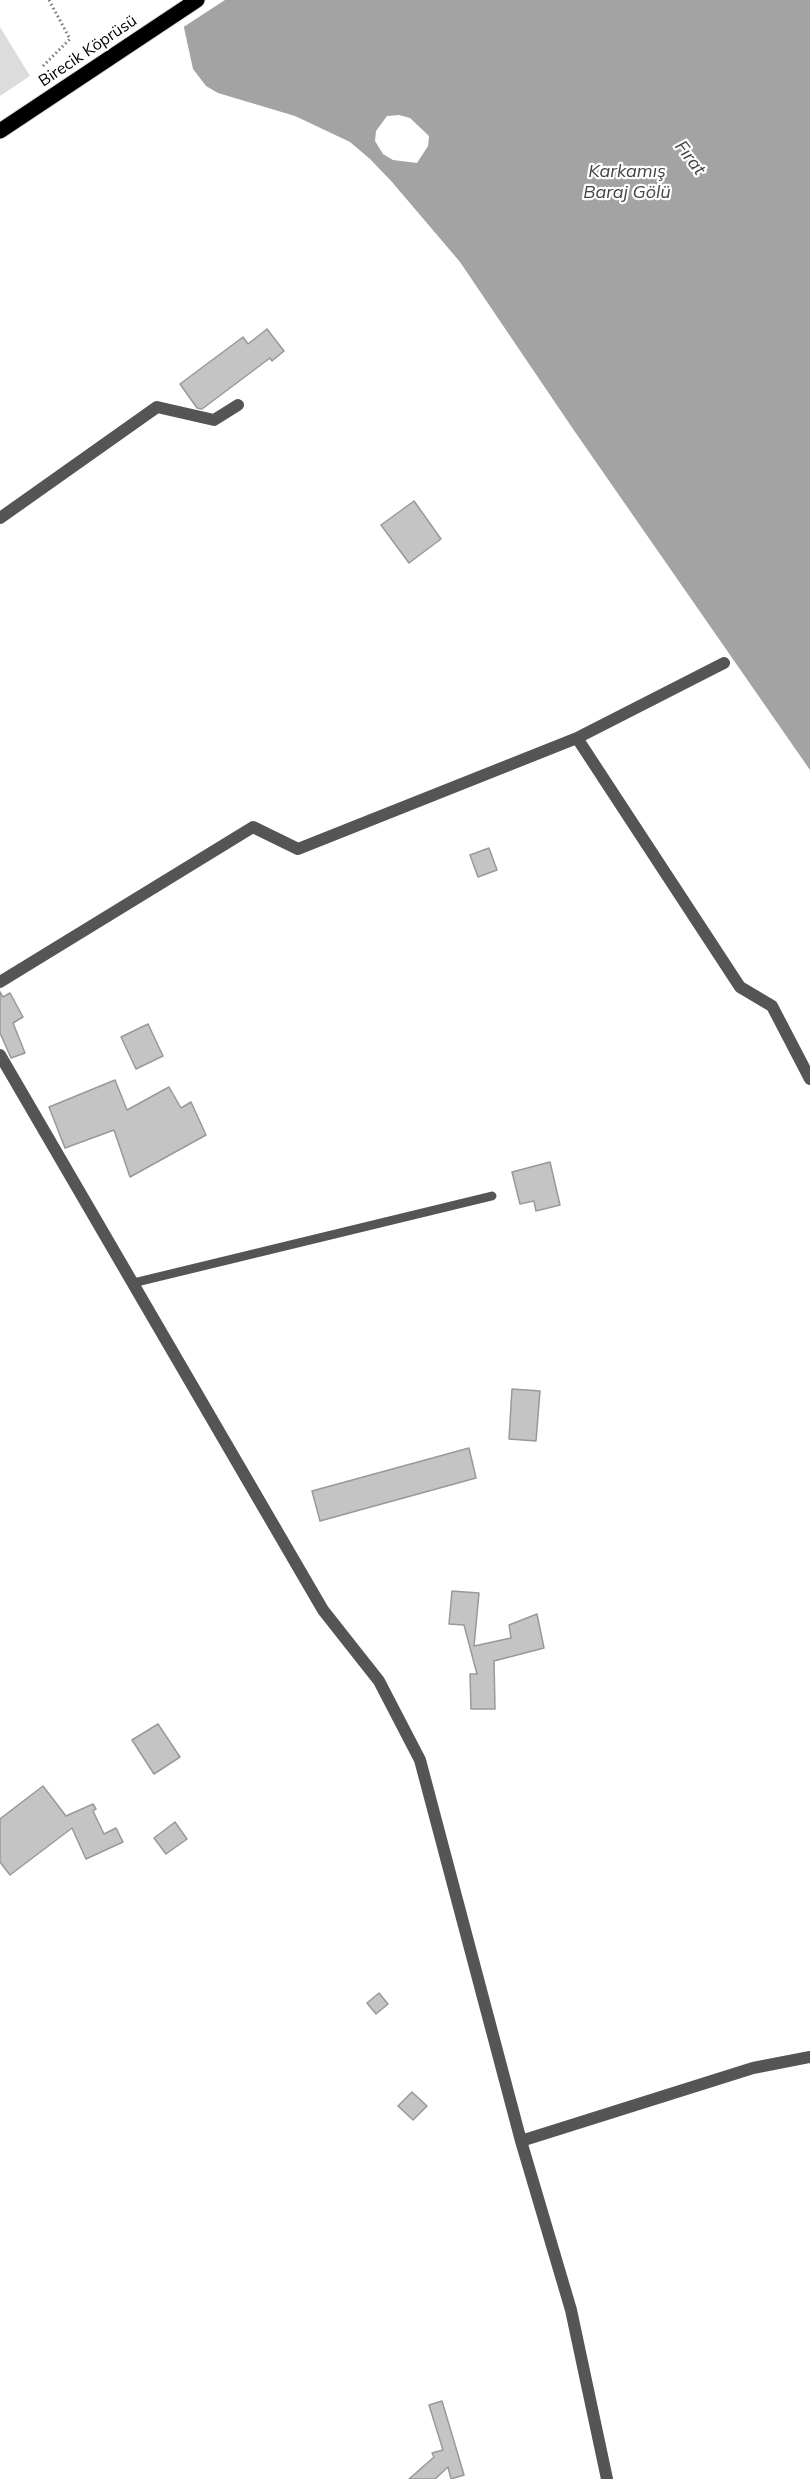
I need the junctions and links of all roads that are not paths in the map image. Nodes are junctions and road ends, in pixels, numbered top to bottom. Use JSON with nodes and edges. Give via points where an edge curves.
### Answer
{"nodes":[{"id":1,"x":196,"y":0,"type":"edge"},
{"id":2,"x":0,"y":131,"type":"edge"},
{"id":3,"x":238,"y":405,"type":"dead end"},
{"id":4,"x":0,"y":518,"type":"edge"},
{"id":5,"x":724,"y":663,"type":"dead end"},
{"id":6,"x":577,"y":738,"type":"junction"},
{"id":7,"x":0,"y":982,"type":"edge"},
{"id":8,"x":0,"y":1054,"type":"edge"},
{"id":9,"x":810,"y":1079,"type":"edge"},
{"id":10,"x":492,"y":1196,"type":"dead end"},
{"id":11,"x":133,"y":1282,"type":"junction"},
{"id":12,"x":810,"y":2057,"type":"edge"},
{"id":13,"x":521,"y":2140,"type":"junction"},
{"id":14,"x":607,"y":2479,"type":"edge"}],
"edges":[{"from":1,"to":2,"type":"main road","name":"Birecik Köprüsü"},
{"from":3,"to":4,"type":"street","via":[[214,420],[157,406]]},
{"from":5,"to":6,"type":"street"},
{"from":6,"to":7,"type":"street","via":[[298,849],[253,826]]},
{"from":6,"to":9,"type":"street","via":[[740,987],[772,1006]]},
{"from":8,"to":11,"type":"street"},
{"from":10,"to":11,"type":"lane"},
{"from":11,"to":13,"type":"street","via":[[323,1610],[379,1681],[420,1760]]},
{"from":12,"to":13,"type":"street","via":[[753,2068]]},
{"from":13,"to":14,"type":"street","via":[[571,2310]]}]}
